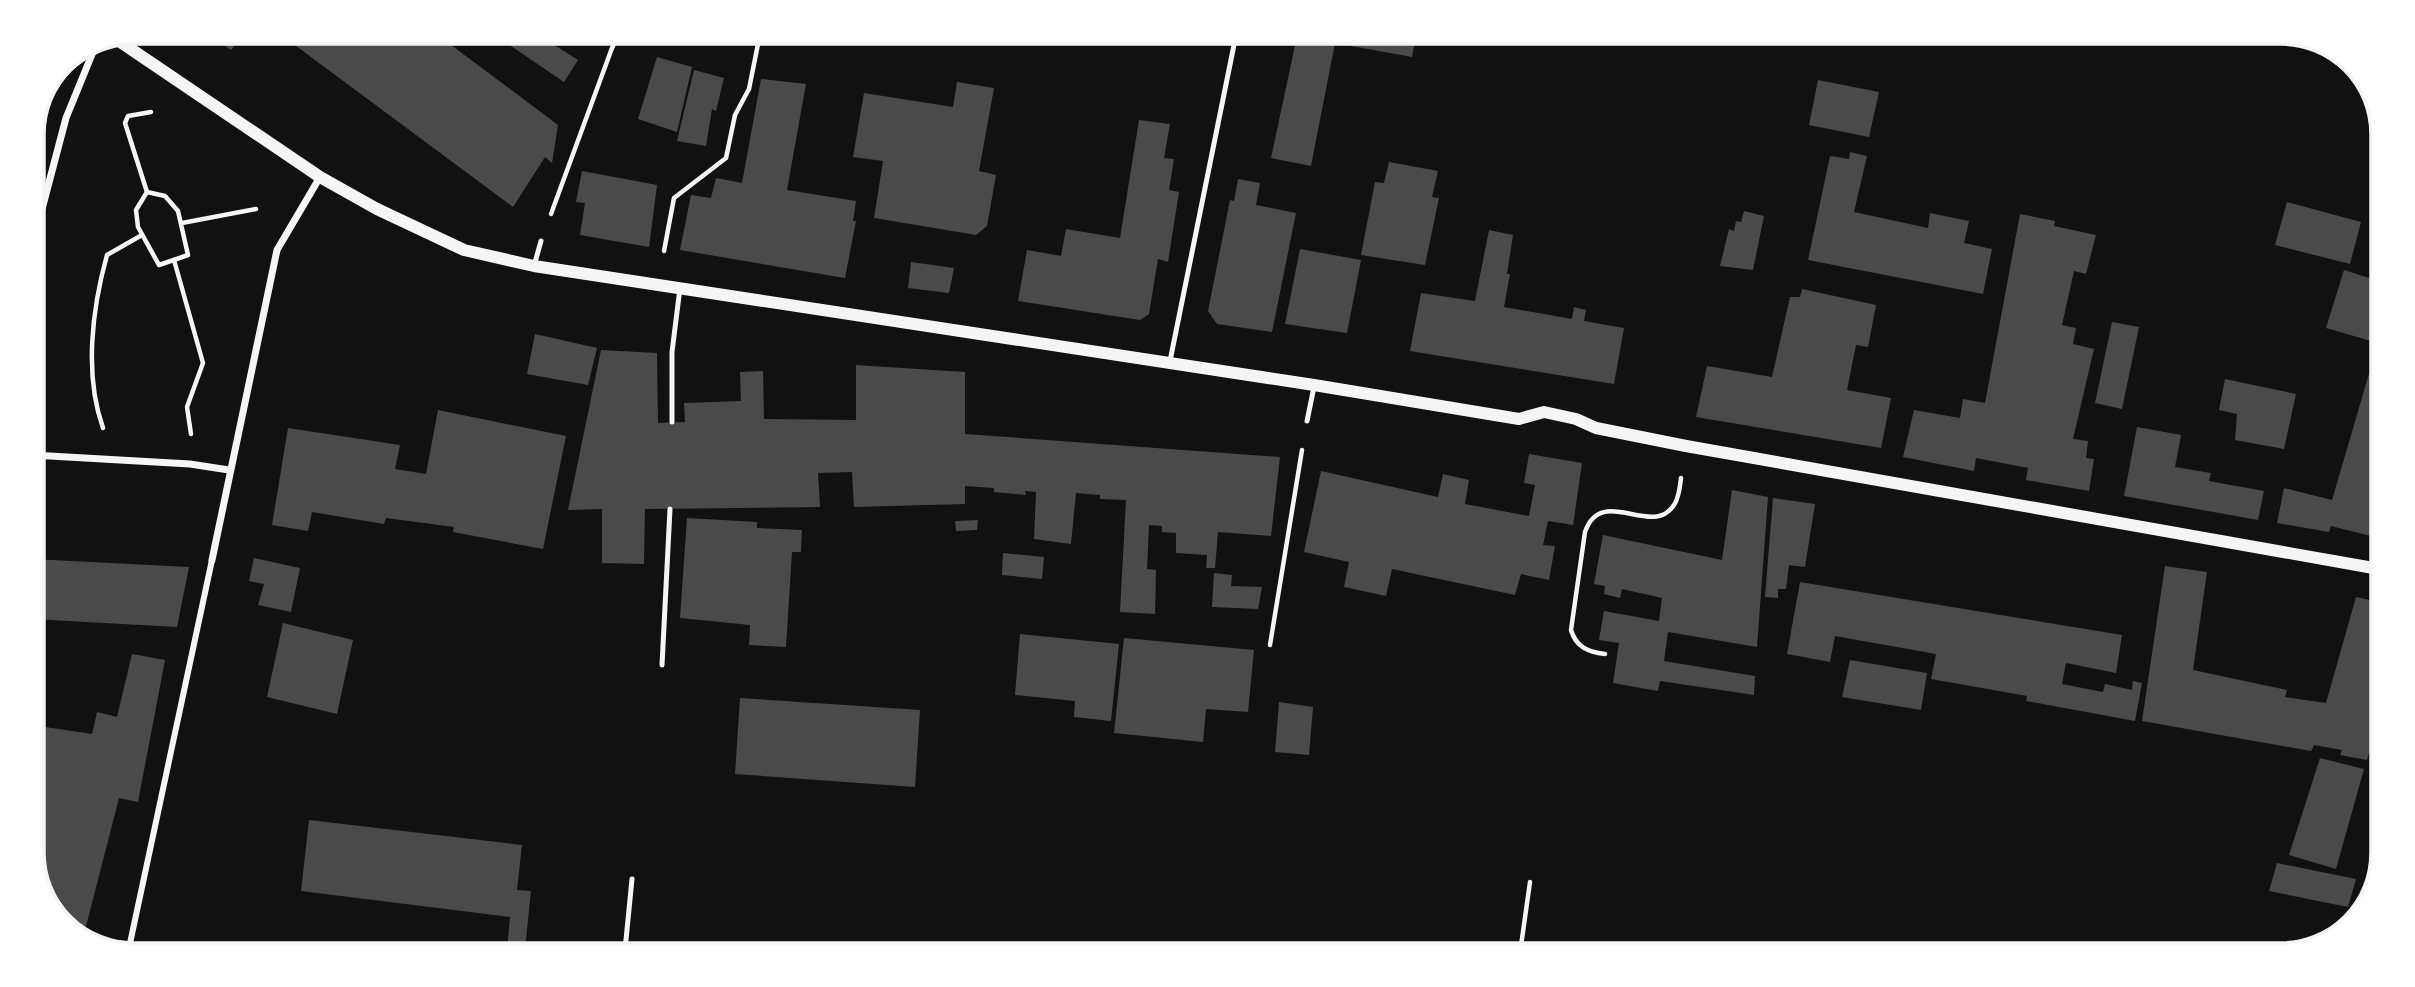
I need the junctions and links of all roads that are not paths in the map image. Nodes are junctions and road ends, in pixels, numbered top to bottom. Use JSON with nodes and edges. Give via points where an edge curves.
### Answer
{"nodes":[{"id":1,"x":1235,"y":44,"type":"edge"},
{"id":2,"x":125,"y":45,"type":"edge"},
{"id":3,"x":92,"y":55,"type":"edge"},
{"id":4,"x":320,"y":177,"type":"junction"},
{"id":5,"x":44,"y":201,"type":"edge"},
{"id":6,"x":541,"y":241,"type":"road end"},
{"id":7,"x":534,"y":266,"type":"junction"},
{"id":8,"x":680,"y":288,"type":"junction"},
{"id":9,"x":1170,"y":364,"type":"junction"},
{"id":10,"x":1314,"y":385,"type":"junction"},
{"id":11,"x":1307,"y":421,"type":"road end"},
{"id":12,"x":672,"y":422,"type":"dead end"},
{"id":13,"x":44,"y":456,"type":"edge"},
{"id":14,"x":229,"y":470,"type":"junction"},
{"id":15,"x":670,"y":509,"type":"dead end"},
{"id":16,"x":212,"y":560,"type":"joint"},
{"id":17,"x":2371,"y":568,"type":"edge"},
{"id":18,"x":662,"y":665,"type":"dead end"},
{"id":19,"x":632,"y":879,"type":"dead end"},
{"id":20,"x":131,"y":943,"type":"edge"},
{"id":21,"x":626,"y":943,"type":"edge"}],
"edges":[{"from":1,"to":9,"type":"lane"},
{"from":2,"to":4,"type":"street"},
{"from":3,"to":5,"type":"street","via":[[66,118]]},
{"from":4,"to":7,"type":"street","via":[[464,250]]},
{"from":4,"to":14,"type":"street","via":[[277,250]]},
{"from":6,"to":7,"type":"lane"},
{"from":7,"to":8,"type":"street"},
{"from":8,"to":9,"type":"street"},
{"from":8,"to":12,"type":"lane"},
{"from":9,"to":10,"type":"street"},
{"from":10,"to":11,"type":"lane"},
{"from":10,"to":17,"type":"street","via":[[1518,419],[1544,412],[1686,446]]},
{"from":13,"to":14,"type":"street"},
{"from":14,"to":16,"type":"street"},
{"from":15,"to":18,"type":"lane"},
{"from":16,"to":20,"type":"street"},
{"from":19,"to":21,"type":"lane"}]}
